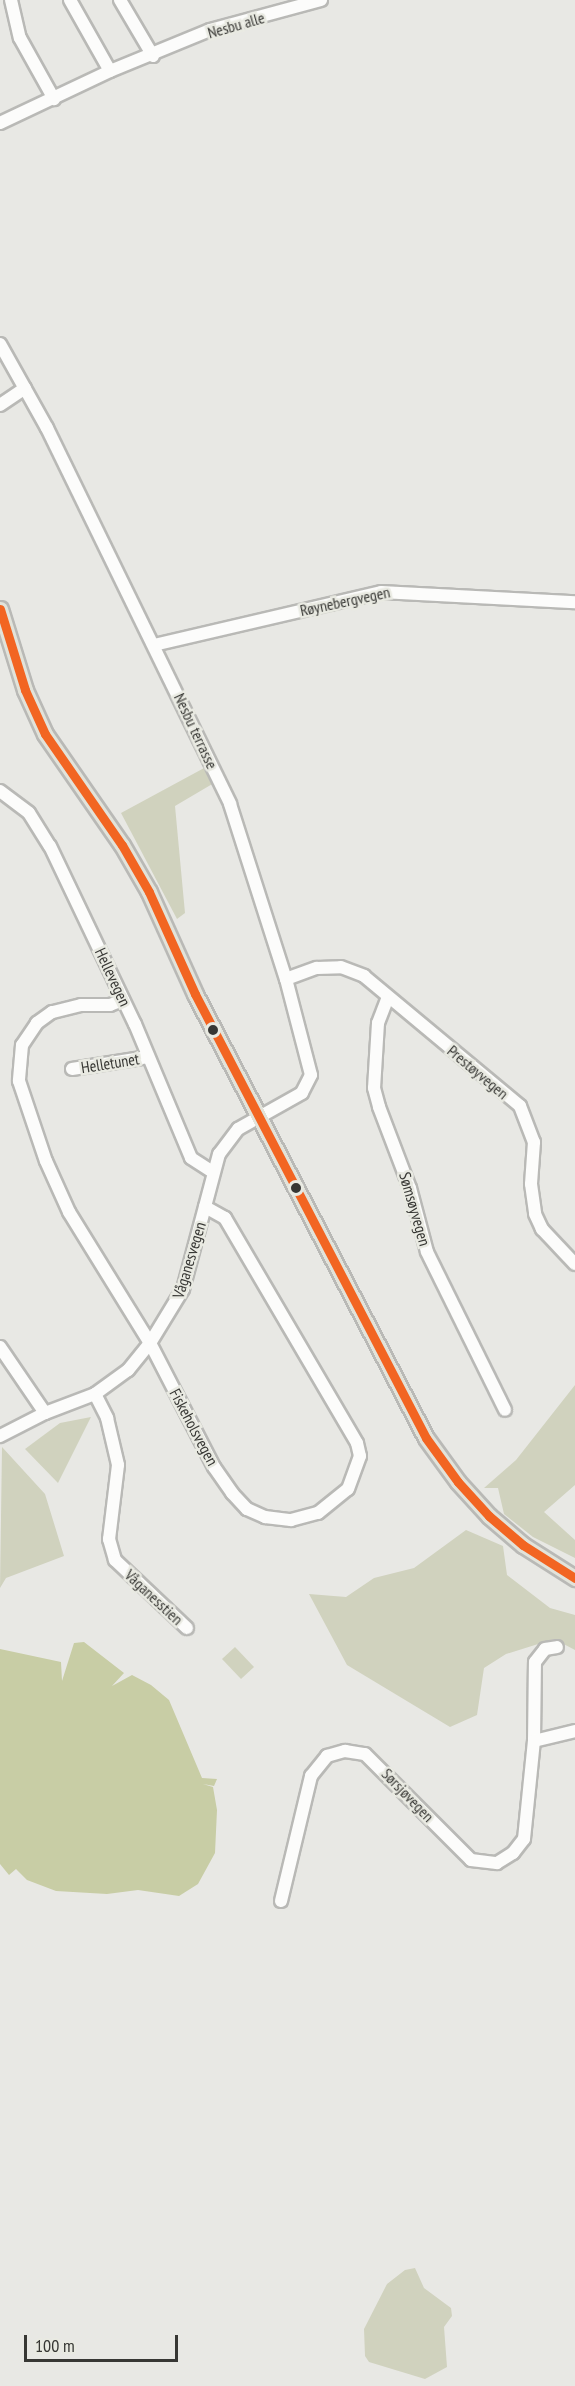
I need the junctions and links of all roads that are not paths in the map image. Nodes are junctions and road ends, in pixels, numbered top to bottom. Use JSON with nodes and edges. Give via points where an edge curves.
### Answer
{"nodes":[{"id":1,"x":11,"y":0,"type":"edge"},
{"id":2,"x":70,"y":0,"type":"edge"},
{"id":3,"x":120,"y":0,"type":"edge"},
{"id":4,"x":321,"y":0,"type":"edge"},
{"id":5,"x":153,"y":56,"type":"junction"},
{"id":6,"x":110,"y":71,"type":"junction"},
{"id":7,"x":54,"y":99,"type":"junction"},
{"id":8,"x":0,"y":123,"type":"edge"},
{"id":9,"x":0,"y":344,"type":"edge"},
{"id":10,"x":25,"y":388,"type":"junction"},
{"id":11,"x":0,"y":405,"type":"edge"},
{"id":12,"x":575,"y":602,"type":"edge"},
{"id":13,"x":0,"y":609,"type":"edge"},
{"id":14,"x":154,"y":645,"type":"junction"},
{"id":15,"x":0,"y":791,"type":"edge"},
{"id":16,"x":286,"y":979,"type":"junction"},
{"id":17,"x":388,"y":997,"type":"junction"},
{"id":18,"x":123,"y":1000,"type":"junction"},
{"id":19,"x":148,"y":1057,"type":"junction"},
{"id":20,"x":72,"y":1069,"type":"dead end"},
{"id":21,"x":258,"y":1117,"type":"junction"},
{"id":22,"x":211,"y":1171,"type":"junction"},
{"id":23,"x":205,"y":1207,"type":"junction"},
{"id":24,"x":575,"y":1264,"type":"edge"},
{"id":25,"x":150,"y":1343,"type":"junction"},
{"id":26,"x":0,"y":1347,"type":"edge"},
{"id":27,"x":95,"y":1394,"type":"junction"},
{"id":28,"x":505,"y":1410,"type":"dead end"},
{"id":29,"x":45,"y":1413,"type":"junction"},
{"id":30,"x":0,"y":1436,"type":"edge"},
{"id":31,"x":575,"y":1578,"type":"edge"},
{"id":32,"x":187,"y":1628,"type":"dead end"},
{"id":33,"x":557,"y":1647,"type":"dead end"},
{"id":34,"x":575,"y":1731,"type":"edge"},
{"id":35,"x":534,"y":1741,"type":"junction"},
{"id":36,"x":281,"y":1901,"type":"dead end"}],
"edges":[{"from":1,"to":7,"type":"street","via":[[20,38]]},
{"from":2,"to":6,"type":"street"},
{"from":3,"to":5,"type":"street"},
{"from":4,"to":5,"type":"street","name":"Nesbu alle","via":[[210,30]]},
{"from":5,"to":6,"type":"street","name":"Nesbu alle"},
{"from":6,"to":7,"type":"street","name":"Nesbu alle"},
{"from":7,"to":8,"type":"street","name":"Nesbu alle"},
{"from":9,"to":10,"type":"street","name":"Nesbu terrasse"},
{"from":10,"to":11,"type":"street"},
{"from":10,"to":14,"type":"street","name":"Nesbu terrasse"},
{"from":12,"to":14,"type":"street","name":"Røynebergvegen","via":[[381,592]]},
{"from":13,"to":21,"type":"main road","via":[[25,690],[45,734],[132,862]]},
{"from":14,"to":16,"type":"street","name":"Nesbu terrasse","via":[[230,804]]},
{"from":15,"to":18,"type":"street","name":"Hellevegen","via":[[29,813],[50,846]]},
{"from":16,"to":17,"type":"street","name":"Prestøyvegen","via":[[316,968],[341,967],[364,975]]},
{"from":16,"to":21,"type":"street","name":"Nesbu terrasse","via":[[311,1075],[302,1093]]},
{"from":17,"to":24,"type":"street","name":"Prestøyvegen","via":[[520,1106],[534,1142],[531,1184],[535,1214],[542,1229]]},
{"from":17,"to":28,"type":"street","name":"Sømsøyvegen","via":[[378,1023],[374,1088],[379,1107],[407,1180],[427,1252]]},
{"from":18,"to":19,"type":"street","name":"Hellevegen"},
{"from":18,"to":25,"type":"street","name":"Fiskeholsvegen","via":[[110,1005],[67,1007],[37,1023],[22,1045],[19,1081],[69,1212]]},
{"from":19,"to":20,"type":"street","name":"Helletunet"},
{"from":19,"to":22,"type":"street","name":"Hellevegen","via":[[191,1158]]},
{"from":21,"to":22,"type":"street","name":"Våganesvegen","via":[[227,1142]]},
{"from":21,"to":31,"type":"main road","via":[[436,1453],[489,1516],[524,1545]]},
{"from":22,"to":23,"type":"street","name":"Våganesvegen"},
{"from":23,"to":25,"type":"street","name":"Våganesvegen","via":[[183,1289]]},
{"from":23,"to":25,"type":"street","name":"Fiskeholsvegen","via":[[225,1218],[357,1443],[360,1456],[348,1489],[332,1505],[305,1517],[279,1519],[247,1509],[214,1467]]},
{"from":25,"to":27,"type":"street","name":"Våganesvegen","via":[[128,1370]]},
{"from":26,"to":29,"type":"street"},
{"from":27,"to":29,"type":"street","name":"Våganesvegen"},
{"from":27,"to":32,"type":"street","name":"Våganesstien","via":[[107,1418],[118,1466],[109,1539],[115,1560]]},
{"from":29,"to":30,"type":"street","name":"Våganesvegen"},
{"from":33,"to":35,"type":"street","name":"Sørsjøvegen","via":[[545,1649],[535,1662]]},
{"from":34,"to":35,"type":"street"},
{"from":35,"to":36,"type":"street","name":"Sørsjøvegen","via":[[524,1839],[513,1853],[497,1863],[471,1860],[365,1754],[345,1751],[327,1756],[311,1776]]}]}
